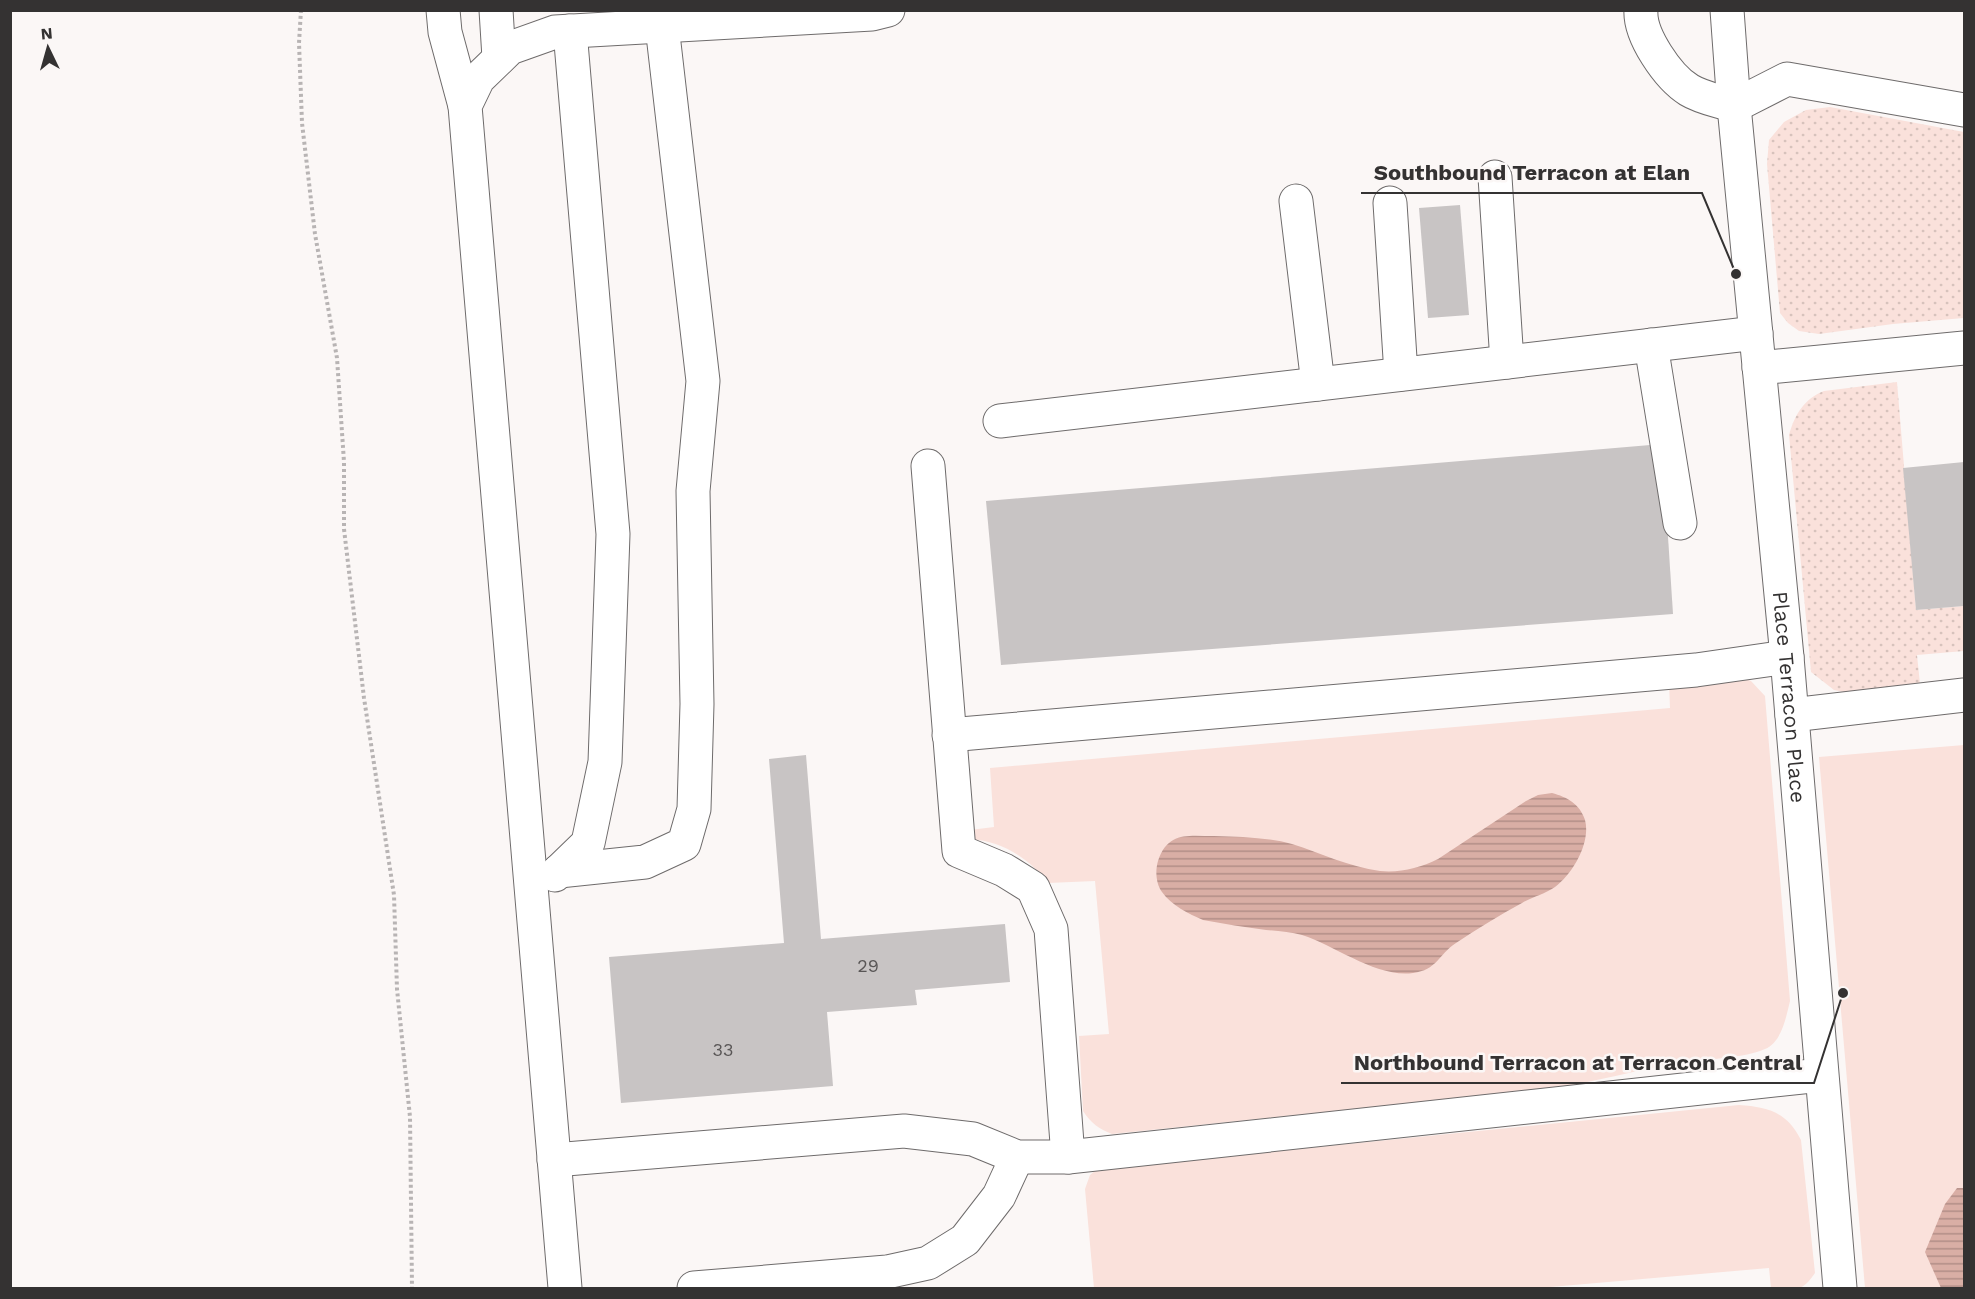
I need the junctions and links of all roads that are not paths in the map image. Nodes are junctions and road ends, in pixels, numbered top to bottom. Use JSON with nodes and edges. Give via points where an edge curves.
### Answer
{"nodes":[{"id":1,"x":443,"y":10,"type":"edge"},
{"id":2,"x":496,"y":10,"type":"edge"},
{"id":3,"x":1641,"y":10,"type":"edge"},
{"id":4,"x":1727,"y":10,"type":"edge"},
{"id":5,"x":878,"y":12,"type":"edge"},
{"id":6,"x":681,"y":20,"type":"edge"},
{"id":7,"x":583,"y":24,"type":"edge"},
{"id":8,"x":499,"y":58,"type":"junction"},
{"id":9,"x":465,"y":106,"type":"junction"},
{"id":10,"x":1734,"y":106,"type":"junction"},
{"id":11,"x":1965,"y":110,"type":"edge"},
{"id":12,"x":1495,"y":177,"type":"dead end"},
{"id":13,"x":1296,"y":201,"type":"dead end"},
{"id":14,"x":1390,"y":203,"type":"dead end"},
{"id":15,"x":1756,"y":333,"type":"junction"},
{"id":16,"x":1650,"y":345,"type":"junction"},
{"id":17,"x":1965,"y":348,"type":"edge"},
{"id":18,"x":1507,"y":362,"type":"junction"},
{"id":19,"x":1759,"y":368,"type":"junction"},
{"id":20,"x":1401,"y":374,"type":"junction"},
{"id":21,"x":1318,"y":384,"type":"junction"},
{"id":22,"x":1000,"y":421,"type":"dead end"},
{"id":23,"x":928,"y":466,"type":"dead end"},
{"id":24,"x":1680,"y":523,"type":"dead end"},
{"id":25,"x":1787,"y":657,"type":"junction"},
{"id":26,"x":1965,"y":695,"type":"edge"},
{"id":27,"x":1792,"y":715,"type":"junction"},
{"id":28,"x":949,"y":735,"type":"junction"},
{"id":29,"x":559,"y":871,"type":"junction"},
{"id":30,"x":532,"y":897,"type":"junction"},
{"id":31,"x":1821,"y":1075,"type":"junction"},
{"id":32,"x":1017,"y":1157,"type":"junction"},
{"id":33,"x":1068,"y":1157,"type":"junction"},
{"id":34,"x":554,"y":1160,"type":"junction"},
{"id":35,"x":565,"y":1288,"type":"edge"},
{"id":36,"x":694,"y":1288,"type":"edge"},
{"id":37,"x":1840,"y":1288,"type":"edge"}],
"edges":[{"from":1,"to":9,"type":"street"},
{"from":2,"to":8,"type":"street"},
{"from":3,"to":10,"type":"street","via":[[1652,48],[1665,67],[1689,90]]},
{"from":4,"to":10,"type":"street","name":"Place Terracon Place"},
{"from":5,"to":6,"type":"street"},
{"from":6,"to":7,"type":"street"},
{"from":6,"to":29,"type":"street","via":[[703,381],[693,491],[697,704],[694,809],[684,844],[645,862]]},
{"from":7,"to":8,"type":"street","via":[[510,48]]},
{"from":7,"to":29,"type":"street","via":[[613,534],[605,762],[588,843]]},
{"from":8,"to":9,"type":"street","via":[[478,79]]},
{"from":9,"to":30,"type":"street"},
{"from":10,"to":11,"type":"street","via":[[1787,79]]},
{"from":10,"to":15,"type":"street","name":"Place Terracon Place"},
{"from":12,"to":18,"type":"street"},
{"from":13,"to":21,"type":"street"},
{"from":14,"to":20,"type":"street"},
{"from":15,"to":16,"type":"street"},
{"from":15,"to":19,"type":"street","name":"Place Terracon Place"},
{"from":16,"to":18,"type":"street"},
{"from":16,"to":24,"type":"street"},
{"from":17,"to":19,"type":"street"},
{"from":18,"to":20,"type":"street"},
{"from":19,"to":25,"type":"street","name":"Place Terracon Place"},
{"from":20,"to":21,"type":"street"},
{"from":21,"to":22,"type":"street"},
{"from":23,"to":28,"type":"street"},
{"from":25,"to":27,"type":"street","name":"Place Terracon Place"},
{"from":25,"to":28,"type":"street","via":[[1696,670]]},
{"from":26,"to":27,"type":"street"},
{"from":27,"to":31,"type":"street","name":"Place Terracon Place"},
{"from":28,"to":33,"type":"street","via":[[959,851],[1004,870],[1033,888],[1052,929]]},
{"from":29,"to":30,"type":"street"},
{"from":30,"to":34,"type":"street"},
{"from":31,"to":33,"type":"street"},
{"from":31,"to":37,"type":"street","name":"Place Terracon Place"},
{"from":32,"to":33,"type":"street"},
{"from":32,"to":34,"type":"street","via":[[973,1139],[904,1131]]},
{"from":32,"to":36,"type":"street","via":[[999,1196],[965,1240],[928,1263],[887,1272]]},
{"from":34,"to":35,"type":"street"}]}
